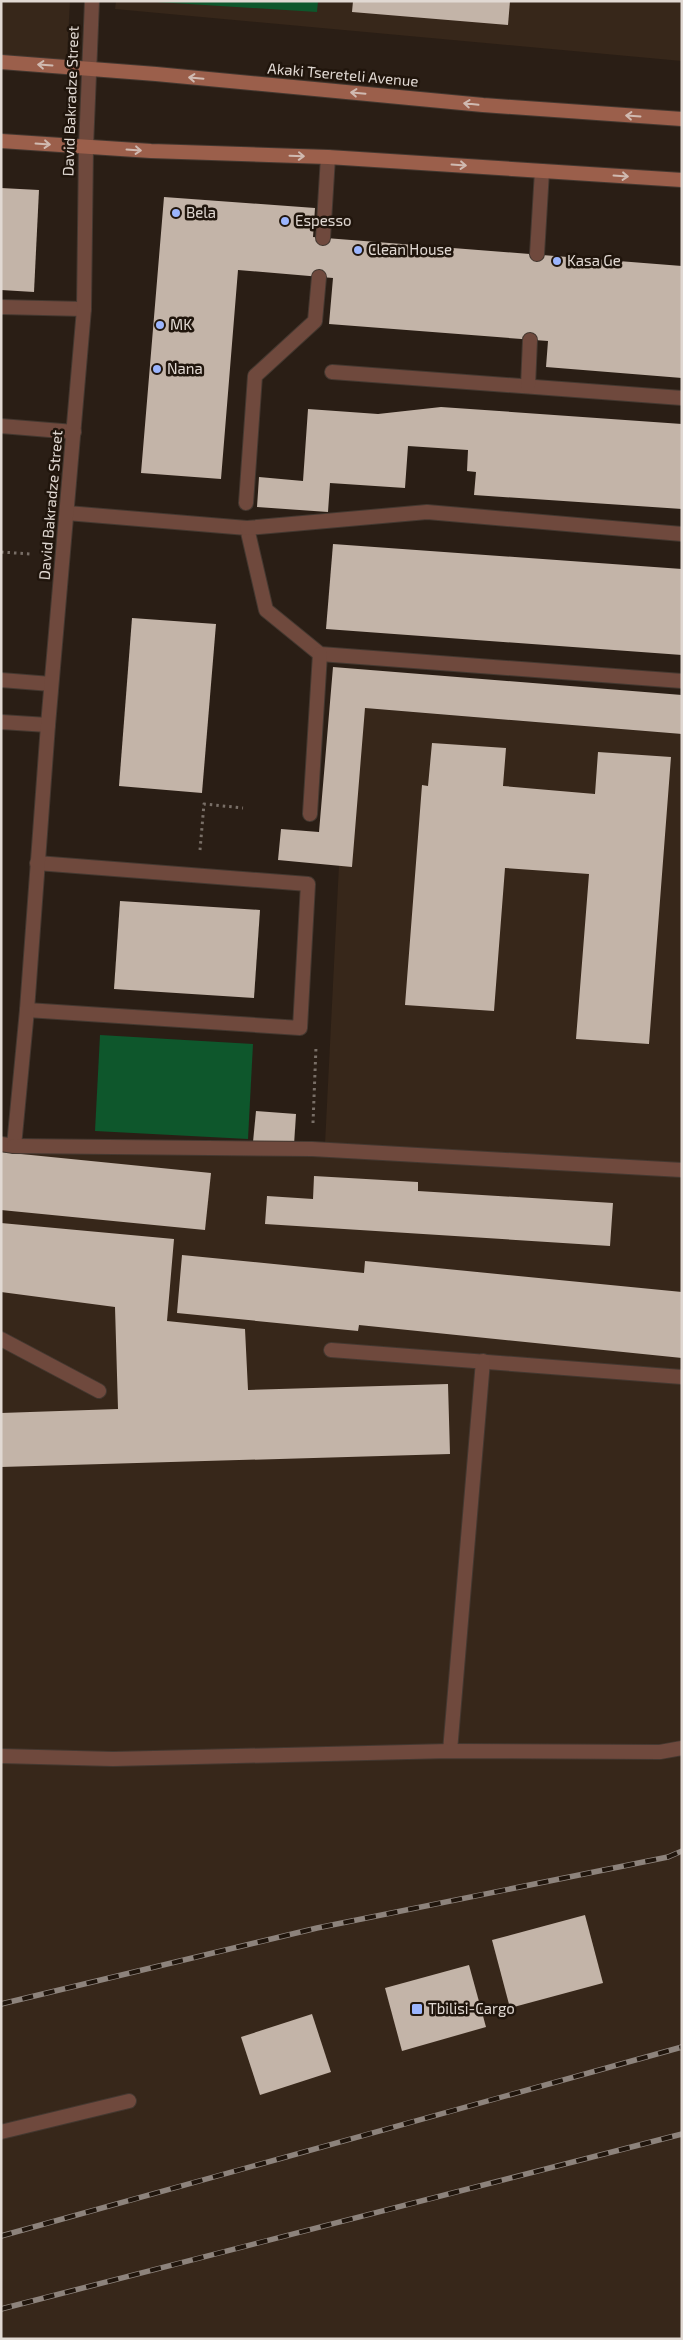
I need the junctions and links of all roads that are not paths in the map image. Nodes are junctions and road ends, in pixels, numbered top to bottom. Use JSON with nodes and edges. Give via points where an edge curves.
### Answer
{"nodes":[{"id":1,"x":92,"y":1,"type":"edge"},
{"id":2,"x":1,"y":62,"type":"edge"},
{"id":3,"x":88,"y":68,"type":"junction"},
{"id":4,"x":682,"y":119,"type":"edge"},
{"id":5,"x":1,"y":141,"type":"edge"},
{"id":6,"x":86,"y":147,"type":"junction"},
{"id":7,"x":328,"y":157,"type":"junction"},
{"id":8,"x":542,"y":171,"type":"junction"},
{"id":9,"x":682,"y":180,"type":"edge"},
{"id":10,"x":323,"y":238,"type":"dead end"},
{"id":11,"x":537,"y":254,"type":"dead end"},
{"id":12,"x":319,"y":277,"type":"dead end"},
{"id":13,"x":1,"y":306,"type":"edge"},
{"id":14,"x":84,"y":309,"type":"junction"},
{"id":15,"x":530,"y":340,"type":"dead end"},
{"id":16,"x":332,"y":372,"type":"dead end"},
{"id":17,"x":528,"y":386,"type":"junction"},
{"id":18,"x":682,"y":398,"type":"edge"},
{"id":19,"x":1,"y":426,"type":"edge"},
{"id":20,"x":74,"y":432,"type":"junction"},
{"id":21,"x":246,"y":503,"type":"dead end"},
{"id":22,"x":67,"y":513,"type":"junction"},
{"id":23,"x":247,"y":528,"type":"junction"},
{"id":24,"x":682,"y":534,"type":"edge"},
{"id":25,"x":320,"y":654,"type":"junction"},
{"id":26,"x":1,"y":680,"type":"edge"},
{"id":27,"x":682,"y":681,"type":"edge"},
{"id":28,"x":51,"y":684,"type":"junction"},
{"id":29,"x":1,"y":722,"type":"edge"},
{"id":30,"x":48,"y":726,"type":"junction"},
{"id":31,"x":310,"y":814,"type":"dead end"},
{"id":32,"x":37,"y":863,"type":"junction"},
{"id":33,"x":27,"y":1010,"type":"junction"},
{"id":34,"x":8,"y":1145,"type":"edge"},
{"id":35,"x":682,"y":1170,"type":"edge"},
{"id":36,"x":1,"y":1339,"type":"edge"},
{"id":37,"x":331,"y":1350,"type":"dead end"},
{"id":38,"x":483,"y":1361,"type":"junction"},
{"id":39,"x":682,"y":1377,"type":"edge"},
{"id":40,"x":99,"y":1391,"type":"dead end"},
{"id":41,"x":682,"y":1748,"type":"edge"},
{"id":42,"x":450,"y":1751,"type":"junction"},
{"id":43,"x":1,"y":1756,"type":"edge"},
{"id":44,"x":130,"y":2101,"type":"dead end"},
{"id":45,"x":1,"y":2132,"type":"edge"}],
"edges":[{"from":1,"to":3,"type":"street","name":"David Bakradze Street"},
{"from":3,"to":2,"type":"main road","name":"Akaki Tsereteli Avenue","one_way":true},
{"from":4,"to":3,"type":"main road","name":"Akaki Tsereteli Avenue","one_way":true,"via":[[483,105]]},
{"from":3,"to":6,"type":"street","name":"David Bakradze Street"},
{"from":5,"to":6,"type":"main road","one_way":true},
{"from":6,"to":7,"type":"main road","one_way":true},
{"from":6,"to":14,"type":"street","name":"David Bakradze Street"},
{"from":7,"to":8,"type":"main road","one_way":true},
{"from":7,"to":10,"type":"street"},
{"from":8,"to":9,"type":"main road","one_way":true},
{"from":8,"to":11,"type":"street"},
{"from":12,"to":21,"type":"street","via":[[315,321],[255,376]]},
{"from":13,"to":14,"type":"street"},
{"from":14,"to":20,"type":"street","name":"David Bakradze Street"},
{"from":15,"to":17,"type":"street"},
{"from":16,"to":17,"type":"street"},
{"from":17,"to":18,"type":"street"},
{"from":19,"to":20,"type":"street"},
{"from":20,"to":22,"type":"street","name":"David Bakradze Street"},
{"from":22,"to":23,"type":"street"},
{"from":22,"to":28,"type":"street","name":"David Bakradze Street"},
{"from":23,"to":24,"type":"street","via":[[427,512]]},
{"from":23,"to":25,"type":"street","via":[[266,610]]},
{"from":25,"to":27,"type":"street"},
{"from":25,"to":31,"type":"street"},
{"from":26,"to":28,"type":"street"},
{"from":28,"to":30,"type":"street","name":"David Bakradze Street"},
{"from":29,"to":30,"type":"street"},
{"from":30,"to":32,"type":"street","name":"David Bakradze Street"},
{"from":32,"to":33,"type":"street","name":"David Bakradze Street"},
{"from":32,"to":33,"type":"street","via":[[308,884],[300,1028]]},
{"from":33,"to":34,"type":"street","name":"David Bakradze Street"},
{"from":34,"to":35,"type":"street","via":[[312,1149]]},
{"from":36,"to":40,"type":"street"},
{"from":37,"to":38,"type":"street"},
{"from":38,"to":39,"type":"street"},
{"from":38,"to":42,"type":"street"},
{"from":41,"to":42,"type":"street","via":[[660,1752]]},
{"from":42,"to":43,"type":"street","via":[[113,1759]]},
{"from":44,"to":45,"type":"street"}]}
